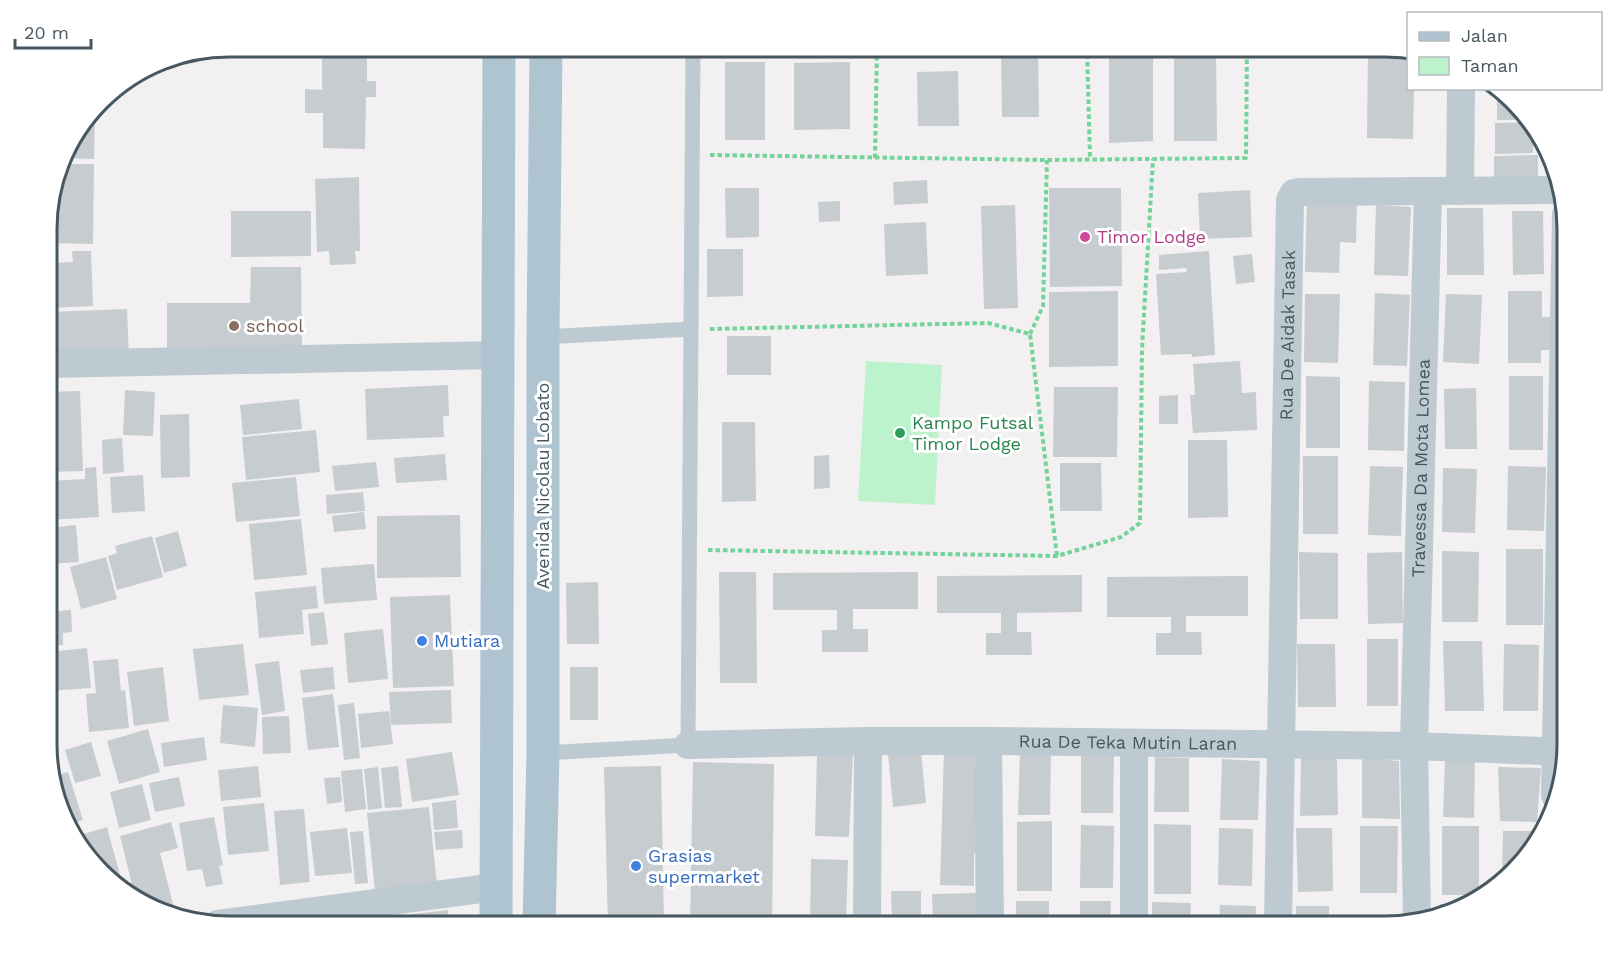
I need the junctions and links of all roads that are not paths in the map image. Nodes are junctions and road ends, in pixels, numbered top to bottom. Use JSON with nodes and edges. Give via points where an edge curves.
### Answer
{"nodes":[{"id":1,"x":499,"y":57,"type":"edge"},
{"id":2,"x":546,"y":57,"type":"edge"},
{"id":3,"x":693,"y":57,"type":"edge"},
{"id":4,"x":1461,"y":90,"type":"edge"},
{"id":5,"x":1553,"y":190,"type":"edge"},
{"id":6,"x":1428,"y":191,"type":"junction"},
{"id":7,"x":1460,"y":191,"type":"junction"},
{"id":8,"x":691,"y":329,"type":"junction"},
{"id":9,"x":543,"y":337,"type":"junction"},
{"id":10,"x":499,"y":355,"type":"junction"},
{"id":11,"x":57,"y":364,"type":"edge"},
{"id":12,"x":868,"y":741,"type":"junction"},
{"id":13,"x":988,"y":741,"type":"junction"},
{"id":14,"x":1134,"y":743,"type":"junction"},
{"id":15,"x":1280,"y":743,"type":"junction"},
{"id":16,"x":688,"y":745,"type":"junction"},
{"id":17,"x":1414,"y":746,"type":"junction"},
{"id":18,"x":1557,"y":752,"type":"edge"},
{"id":19,"x":543,"y":753,"type":"junction"},
{"id":20,"x":496,"y":887,"type":"junction"},
{"id":21,"x":1417,"y":913,"type":"edge"},
{"id":22,"x":278,"y":916,"type":"edge"},
{"id":23,"x":496,"y":916,"type":"edge"},
{"id":24,"x":539,"y":916,"type":"edge"},
{"id":25,"x":867,"y":916,"type":"edge"},
{"id":26,"x":990,"y":916,"type":"edge"},
{"id":27,"x":1134,"y":916,"type":"edge"},
{"id":28,"x":1278,"y":916,"type":"edge"}],
"edges":[{"from":1,"to":10,"type":"main road"},
{"from":2,"to":9,"type":"main road","name":"Avenida Nicolau Lobato"},
{"from":3,"to":8,"type":"lane"},
{"from":4,"to":7,"type":"street"},
{"from":5,"to":7,"type":"street","name":"Rua De Aidak Tasak"},
{"from":6,"to":7,"type":"street","name":"Rua De Aidak Tasak"},
{"from":6,"to":15,"type":"street","name":"Rua De Aidak Tasak","via":[[1300,192],[1290,200]]},
{"from":6,"to":17,"type":"street","name":"Travessa Da Mota Lomea"},
{"from":8,"to":9,"type":"lane"},
{"from":8,"to":16,"type":"lane"},
{"from":9,"to":19,"type":"main road","name":"Avenida Nicolau Lobato"},
{"from":10,"to":11,"type":"street"},
{"from":10,"to":20,"type":"main road"},
{"from":12,"to":13,"type":"street","name":"Rua De Teka Mutin Laran"},
{"from":12,"to":16,"type":"street","name":"Rua De Teka Mutin Laran"},
{"from":12,"to":25,"type":"street"},
{"from":13,"to":14,"type":"street","name":"Rua De Teka Mutin Laran"},
{"from":13,"to":26,"type":"street"},
{"from":14,"to":15,"type":"street","name":"Rua De Teka Mutin Laran"},
{"from":14,"to":27,"type":"street"},
{"from":15,"to":17,"type":"street","name":"Rua De Teka Mutin Laran"},
{"from":15,"to":28,"type":"street"},
{"from":16,"to":19,"type":"lane"},
{"from":17,"to":18,"type":"street","name":"Rua De Teka Mutin Laran"},
{"from":17,"to":21,"type":"street","name":"Travessa Da Mota Lomea"},
{"from":19,"to":24,"type":"main road","name":"Avenida Nicolau Lobato"},
{"from":20,"to":22,"type":"street"},
{"from":20,"to":23,"type":"main road"}]}
